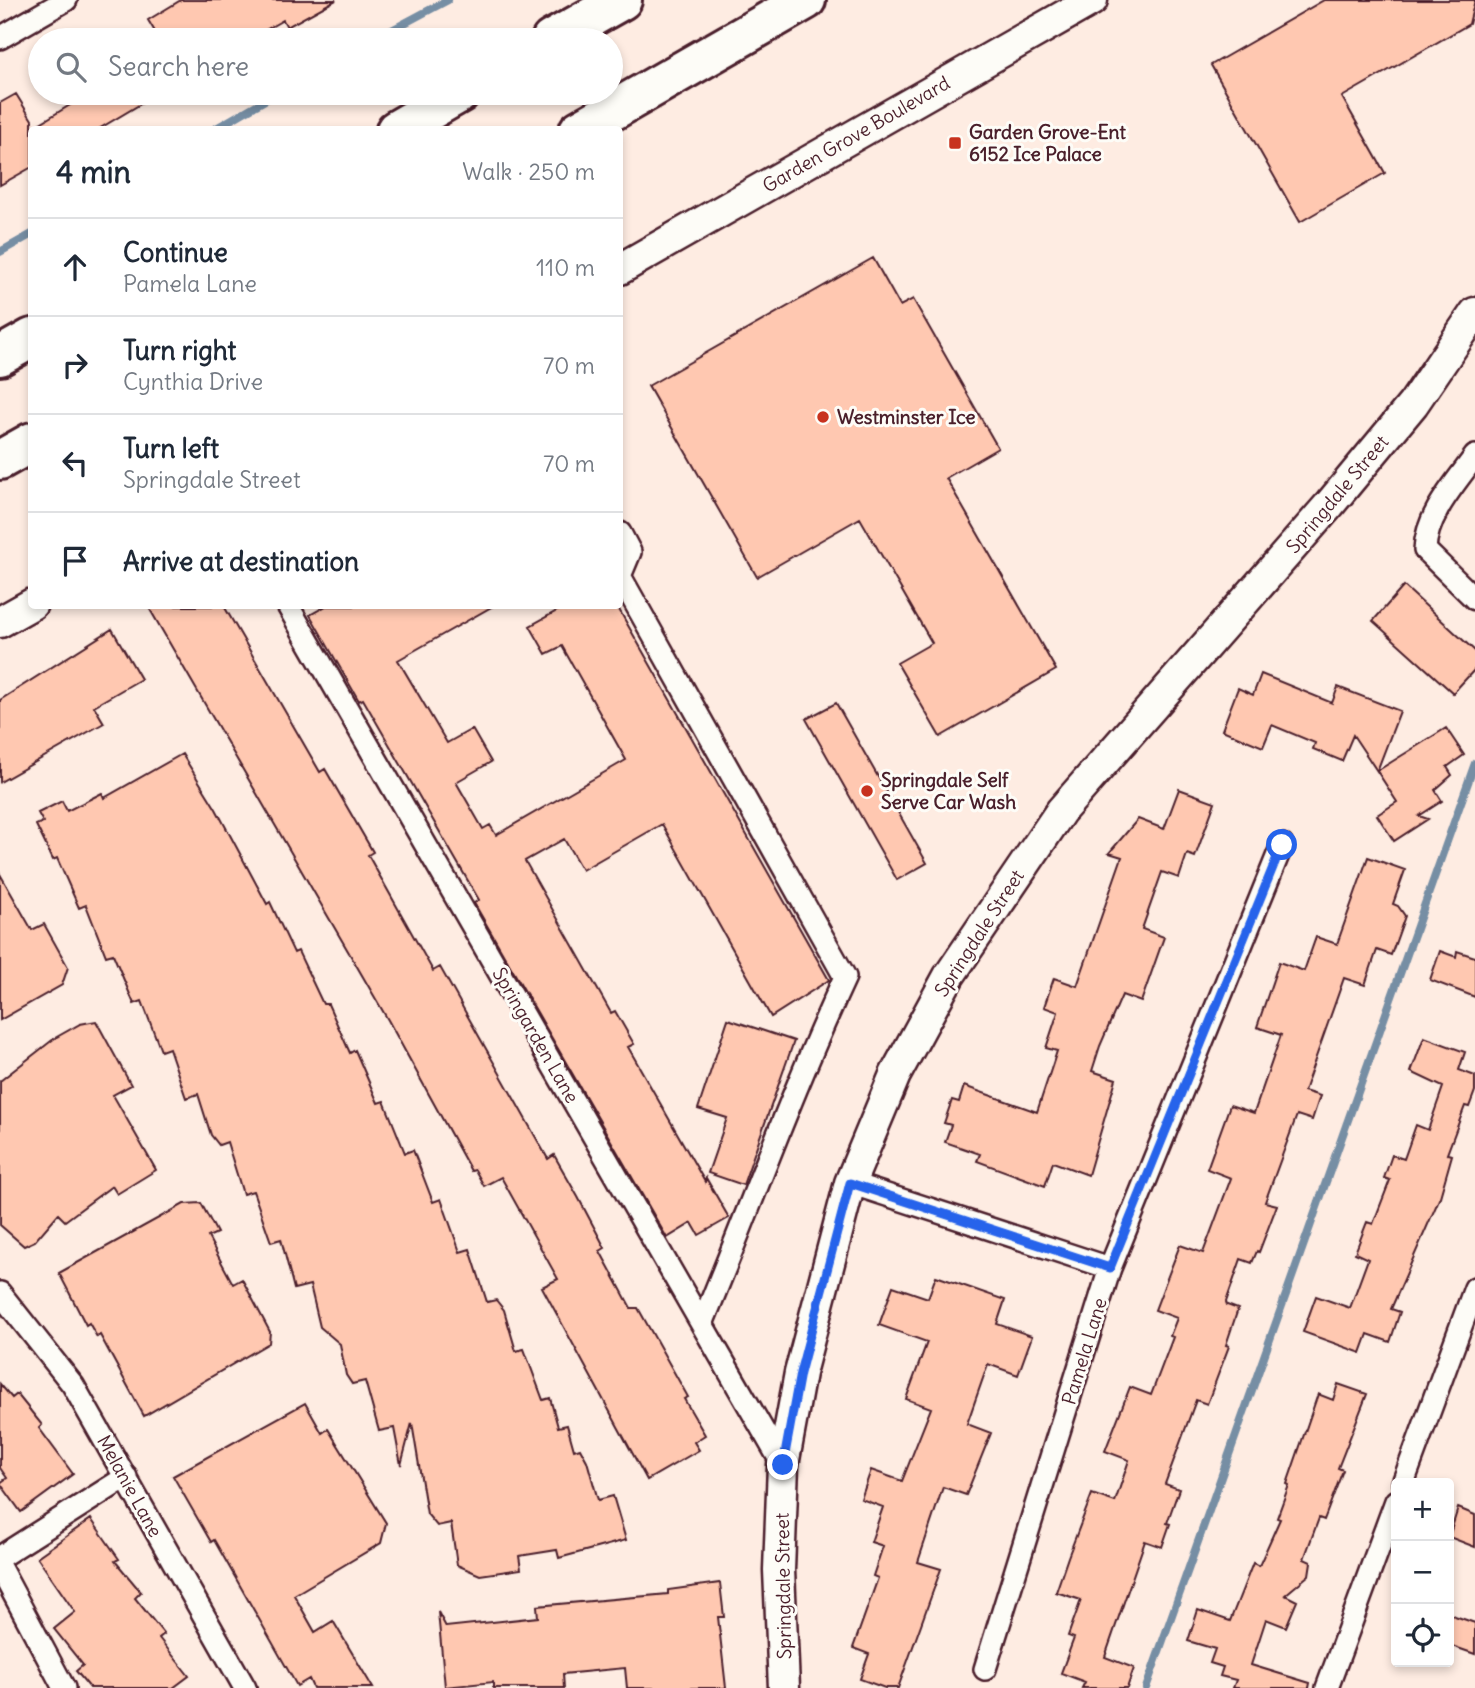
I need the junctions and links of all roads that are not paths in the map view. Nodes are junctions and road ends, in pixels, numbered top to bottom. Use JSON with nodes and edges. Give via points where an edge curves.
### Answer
{"nodes":[{"id":1,"x":66,"y":0,"type":"edge"},
{"id":2,"x":622,"y":0,"type":"edge"},
{"id":3,"x":806,"y":0,"type":"edge"},
{"id":4,"x":1092,"y":0,"type":"edge"},
{"id":5,"x":572,"y":28,"type":"edge"},
{"id":6,"x":0,"y":38,"type":"edge"},
{"id":7,"x":439,"y":105,"type":"edge"},
{"id":8,"x":623,"y":105,"type":"edge"},
{"id":9,"x":623,"y":105,"type":"edge"},
{"id":10,"x":403,"y":126,"type":"edge"},
{"id":11,"x":586,"y":126,"type":"edge"},
{"id":12,"x":623,"y":267,"type":"edge"},
{"id":13,"x":1475,"y":313,"type":"edge"},
{"id":14,"x":28,"y":340,"type":"edge"},
{"id":15,"x":0,"y":356,"type":"edge"},
{"id":16,"x":28,"y":444,"type":"edge"},
{"id":17,"x":1475,"y":456,"type":"edge"},
{"id":18,"x":0,"y":460,"type":"edge"},
{"id":19,"x":623,"y":538,"type":"edge"},
{"id":20,"x":623,"y":569,"type":"edge"},
{"id":21,"x":623,"y":581,"type":"edge"},
{"id":22,"x":1475,"y":599,"type":"edge"},
{"id":23,"x":28,"y":606,"type":"edge"},
{"id":24,"x":290,"y":609,"type":"edge"},
{"id":25,"x":0,"y":622,"type":"edge"},
{"id":26,"x":1282,"y":845,"type":"dead end"},
{"id":27,"x":850,"y":1183,"type":"junction"},
{"id":28,"x":1110,"y":1268,"type":"junction"},
{"id":29,"x":1475,"y":1288,"type":"edge"},
{"id":30,"x":0,"y":1293,"type":"edge"},
{"id":31,"x":702,"y":1324,"type":"junction"},
{"id":32,"x":783,"y":1465,"type":"junction"},
{"id":33,"x":126,"y":1477,"type":"junction"},
{"id":34,"x":1405,"y":1478,"type":"edge"},
{"id":35,"x":1391,"y":1515,"type":"edge"},
{"id":36,"x":0,"y":1557,"type":"edge"},
{"id":37,"x":0,"y":1568,"type":"edge"},
{"id":38,"x":985,"y":1670,"type":"dead end"},
{"id":39,"x":64,"y":1688,"type":"edge"},
{"id":40,"x":245,"y":1688,"type":"edge"},
{"id":41,"x":784,"y":1688,"type":"edge"},
{"id":42,"x":1327,"y":1688,"type":"edge"}],
"edges":[{"from":1,"to":6,"type":"street"},
{"from":2,"to":5,"type":"highway"},
{"from":3,"to":9,"type":"highway"},
{"from":4,"to":12,"type":"main road","name":"Garden Grove Boulevard"},
{"from":7,"to":10,"type":"highway"},
{"from":8,"to":11,"type":"highway"},
{"from":13,"to":27,"type":"main road","name":"Springdale Street","via":[[1396,425],[1062,811],[949,975],[895,1075]]},
{"from":14,"to":15,"type":"highway"},
{"from":16,"to":18,"type":"highway"},
{"from":17,"to":22,"type":"street","via":[[1440,505],[1425,536],[1425,550]]},
{"from":19,"to":20,"type":"street","via":[[631,552]]},
{"from":21,"to":31,"type":"street","via":[[845,977],[796,1084]]},
{"from":23,"to":25,"type":"main road"},
{"from":24,"to":31,"type":"street","name":"Springarden Lane"},
{"from":26,"to":28,"type":"street","name":"Pamela Lane"},
{"from":27,"to":28,"type":"street"},
{"from":27,"to":32,"type":"main road","name":"Springdale Street","via":[[800,1373]]},
{"from":28,"to":38,"type":"street","name":"Pamela Lane"},
{"from":29,"to":34,"type":"street"},
{"from":30,"to":33,"type":"street","name":"Melanie Lane","via":[[73,1385]]},
{"from":31,"to":32,"type":"street","name":"Springarden Lane"},
{"from":32,"to":41,"type":"main road","name":"Springdale Street","via":[[779,1570]]},
{"from":33,"to":36,"type":"street"},
{"from":33,"to":40,"type":"street","name":"Melanie Lane"},
{"from":35,"to":42,"type":"street"},
{"from":37,"to":39,"type":"street"}]}
